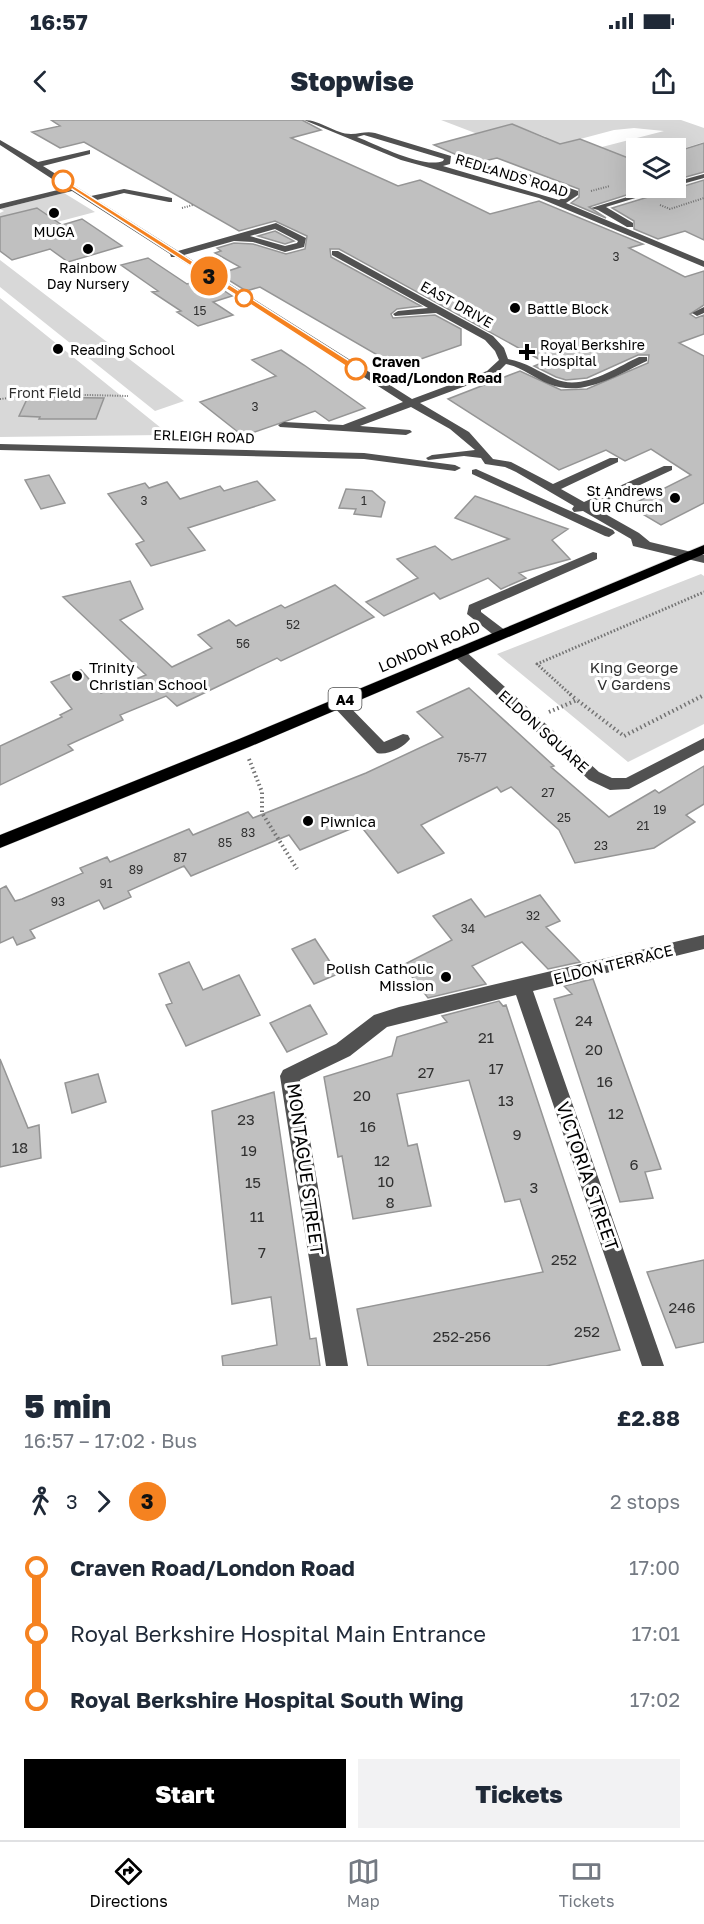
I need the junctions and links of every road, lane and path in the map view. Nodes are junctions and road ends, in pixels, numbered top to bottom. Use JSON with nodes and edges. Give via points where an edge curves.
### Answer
{"nodes":[{"id":1,"x":308,"y":120,"type":"edge"},
{"id":2,"x":349,"y":137,"type":"junction"},
{"id":3,"x":0,"y":142,"type":"edge"},
{"id":4,"x":87,"y":152,"type":"dead end"},
{"id":5,"x":37,"y":165,"type":"junction"},
{"id":6,"x":437,"y":166,"type":"junction"},
{"id":7,"x":478,"y":166,"type":"dead end"},
{"id":8,"x":498,"y":170,"type":"junction"},
{"id":9,"x":704,"y":176,"type":"edge"},
{"id":10,"x":480,"y":178,"type":"junction"},
{"id":11,"x":686,"y":181,"type":"edge"},
{"id":12,"x":74,"y":188,"type":"junction"},
{"id":13,"x":629,"y":198,"type":"edge"},
{"id":14,"x":646,"y":198,"type":"edge"},
{"id":15,"x":704,"y":198,"type":"edge"},
{"id":16,"x":91,"y":199,"type":"junction"},
{"id":17,"x":169,"y":200,"type":"dead end"},
{"id":18,"x":560,"y":203,"type":"junction"},
{"id":19,"x":0,"y":207,"type":"edge"},
{"id":20,"x":600,"y":207,"type":"junction"},
{"id":21,"x":581,"y":212,"type":"junction"},
{"id":22,"x":230,"y":238,"type":"junction"},
{"id":23,"x":335,"y":253,"type":"dead end"},
{"id":24,"x":704,"y":254,"type":"edge"},
{"id":25,"x":174,"y":255,"type":"junction"},
{"id":26,"x":704,"y":264,"type":"edge"},
{"id":27,"x":416,"y":298,"type":"junction"},
{"id":28,"x":387,"y":308,"type":"dead end"},
{"id":29,"x":436,"y":309,"type":"junction"},
{"id":30,"x":398,"y":314,"type":"dead end"},
{"id":31,"x":643,"y":359,"type":"dead end"},
{"id":32,"x":504,"y":361,"type":"junction"},
{"id":33,"x":128,"y":396,"type":"dead end"},
{"id":34,"x":0,"y":399,"type":"edge"},
{"id":35,"x":410,"y":402,"type":"junction"},
{"id":36,"x":284,"y":425,"type":"dead end"},
{"id":37,"x":345,"y":428,"type":"junction"},
{"id":38,"x":455,"y":429,"type":"junction"},
{"id":39,"x":406,"y":432,"type":"dead end"},
{"id":40,"x":0,"y":447,"type":"edge"},
{"id":41,"x":486,"y":458,"type":"junction"},
{"id":42,"x":454,"y":459,"type":"junction"},
{"id":43,"x":614,"y":460,"type":"dead end"},
{"id":44,"x":668,"y":468,"type":"dead end"},
{"id":45,"x":476,"y":472,"type":"junction"},
{"id":46,"x":551,"y":489,"type":"junction"},
{"id":47,"x":582,"y":507,"type":"junction"},
{"id":48,"x":570,"y":513,"type":"junction"},
{"id":49,"x":647,"y":546,"type":"junction"},
{"id":50,"x":704,"y":549,"type":"edge"},
{"id":51,"x":593,"y":556,"type":"dead end"},
{"id":52,"x":697,"y":557,"type":"edge"},
{"id":53,"x":704,"y":592,"type":"edge"},
{"id":54,"x":501,"y":634,"type":"junction"},
{"id":55,"x":458,"y":652,"type":"junction"},
{"id":56,"x":704,"y":695,"type":"edge"},
{"id":57,"x":577,"y":700,"type":"junction"},
{"id":58,"x":337,"y":702,"type":"junction"},
{"id":59,"x":532,"y":720,"type":"junction"},
{"id":60,"x":403,"y":740,"type":"dead end"},
{"id":61,"x":244,"y":743,"type":"junction"},
{"id":62,"x":704,"y":743,"type":"edge"},
{"id":63,"x":0,"y":842,"type":"edge"},
{"id":64,"x":297,"y":869,"type":"dead end"},
{"id":65,"x":704,"y":942,"type":"edge"},
{"id":66,"x":522,"y":986,"type":"junction"},
{"id":67,"x":337,"y":1366,"type":"edge"},
{"id":68,"x":653,"y":1366,"type":"edge"}],
"edges":[{"from":1,"to":2,"type":"street","name":"REDLANDS ROAD"},
{"from":2,"to":6,"type":"street","name":"REDLANDS ROAD"},
{"from":2,"to":6,"type":"street","via":[[375,135],[448,158]]},
{"from":3,"to":5,"type":"street"},
{"from":4,"to":5,"type":"street"},
{"from":5,"to":12,"type":"street"},
{"from":6,"to":10,"type":"street","name":"REDLANDS ROAD"},
{"from":7,"to":8,"type":"street"},
{"from":8,"to":10,"type":"street"},
{"from":8,"to":18,"type":"street","via":[[575,193]]},
{"from":9,"to":11,"type":"street"},
{"from":10,"to":18,"type":"street","name":"REDLANDS ROAD"},
{"from":12,"to":16,"type":"street"},
{"from":12,"to":19,"type":"street"},
{"from":13,"to":20,"type":"street"},
{"from":14,"to":15,"type":"path","via":[[670,209]]},
{"from":16,"to":17,"type":"street","via":[[124,191]]},
{"from":16,"to":25,"type":"street"},
{"from":18,"to":21,"type":"street","name":"REDLANDS ROAD"},
{"from":20,"to":21,"type":"street"},
{"from":20,"to":24,"type":"street","via":[[620,220]]},
{"from":21,"to":26,"type":"street","name":"REDLANDS ROAD"},
{"from":22,"to":22,"type":"street","via":[[276,226],[303,240],[300,245],[285,249],[254,239]]},
{"from":22,"to":25,"type":"street"},
{"from":23,"to":27,"type":"street","name":"EAST DRIVE"},
{"from":25,"to":35,"type":"street"},
{"from":27,"to":28,"type":"street"},
{"from":27,"to":29,"type":"street","name":"EAST DRIVE"},
{"from":29,"to":30,"type":"street"},
{"from":29,"to":32,"type":"street","name":"EAST DRIVE","via":[[489,338]]},
{"from":31,"to":32,"type":"street","via":[[584,385],[559,384],[521,363]]},
{"from":32,"to":35,"type":"street","via":[[491,373]]},
{"from":33,"to":34,"type":"path","via":[[47,394]]},
{"from":35,"to":37,"type":"street"},
{"from":35,"to":38,"type":"street"},
{"from":36,"to":37,"type":"street"},
{"from":37,"to":39,"type":"street"},
{"from":38,"to":41,"type":"street","via":[[480,444]]},
{"from":38,"to":42,"type":"street","via":[[459,445]]},
{"from":40,"to":42,"type":"street","name":"ERLEIGH ROAD"},
{"from":41,"to":42,"type":"street","via":[[472,451]]},
{"from":41,"to":45,"type":"street","via":[[487,467]]},
{"from":41,"to":46,"type":"street","via":[[507,464]]},
{"from":42,"to":45,"type":"street"},
{"from":43,"to":46,"type":"street"},
{"from":44,"to":47,"type":"street"},
{"from":45,"to":48,"type":"street"},
{"from":46,"to":47,"type":"street"},
{"from":47,"to":48,"type":"street"},
{"from":47,"to":49,"type":"street"},
{"from":48,"to":49,"type":"street","via":[[616,537]]},
{"from":49,"to":52,"type":"street"},
{"from":50,"to":52,"type":"main road","name":"LONDON ROAD","number":"A4"},
{"from":51,"to":54,"type":"street","via":[[474,608],[474,614]]},
{"from":52,"to":54,"type":"main road","name":"LONDON ROAD","number":"A4"},
{"from":53,"to":57,"type":"path","via":[[537,664]]},
{"from":54,"to":55,"type":"main road","name":"LONDON ROAD","number":"A4"},
{"from":55,"to":58,"type":"main road","name":"LONDON ROAD","number":"A4"},
{"from":55,"to":59,"type":"street","name":"ELDON SQUARE"},
{"from":56,"to":57,"type":"path","via":[[624,736]]},
{"from":57,"to":59,"type":"path"},
{"from":58,"to":60,"type":"street","via":[[382,749]]},
{"from":58,"to":61,"type":"main road","name":"LONDON ROAD","number":"A4"},
{"from":59,"to":62,"type":"street","name":"ELDON SQUARE","via":[[594,776],[610,784],[629,783]]},
{"from":61,"to":63,"type":"main road","name":"LONDON ROAD","number":"A4"},
{"from":61,"to":64,"type":"path","via":[[262,792],[262,813]]},
{"from":65,"to":66,"type":"street","name":"ELDON TERRACE"},
{"from":66,"to":67,"type":"street","name":"MONTAGUE STREET","via":[[381,1021],[343,1050],[290,1076]]},
{"from":66,"to":68,"type":"street","name":"VICTORIA STREET"}]}
